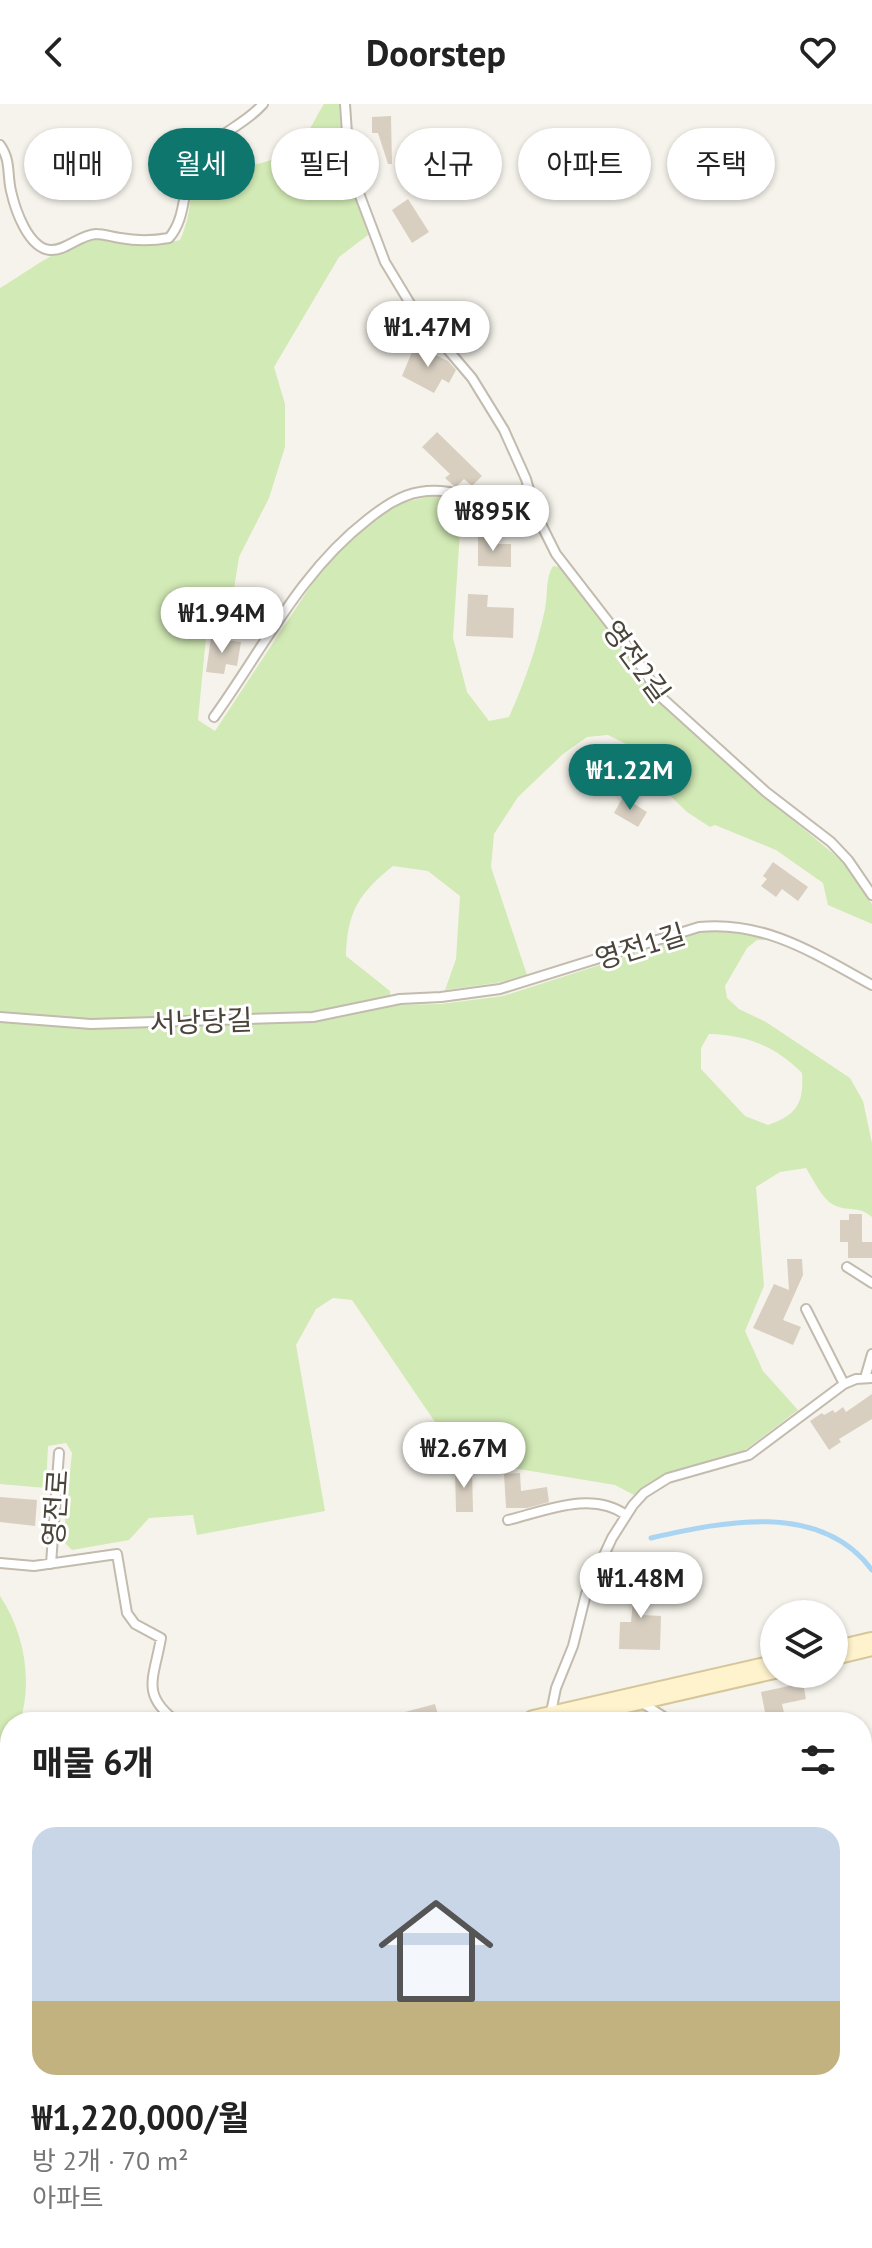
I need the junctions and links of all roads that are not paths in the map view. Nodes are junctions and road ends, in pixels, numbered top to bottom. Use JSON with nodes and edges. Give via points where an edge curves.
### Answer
{"nodes":[{"id":1,"x":263,"y":104,"type":"edge"},
{"id":2,"x":345,"y":104,"type":"edge"},
{"id":3,"x":0,"y":145,"type":"edge"},
{"id":4,"x":533,"y":503,"type":"junction"},
{"id":5,"x":214,"y":717,"type":"dead end"},
{"id":6,"x":872,"y":895,"type":"edge"},
{"id":7,"x":872,"y":985,"type":"edge"},
{"id":8,"x":400,"y":999,"type":"joint"},
{"id":9,"x":0,"y":1017,"type":"edge"},
{"id":10,"x":847,"y":1267,"type":"dead end"},
{"id":11,"x":872,"y":1283,"type":"edge"},
{"id":12,"x":806,"y":1309,"type":"dead end"},
{"id":13,"x":872,"y":1354,"type":"edge"},
{"id":14,"x":868,"y":1378,"type":"edge"},
{"id":15,"x":844,"y":1384,"type":"junction"},
{"id":16,"x":59,"y":1453,"type":"dead end"},
{"id":17,"x":626,"y":1515,"type":"junction"},
{"id":18,"x":508,"y":1520,"type":"dead end"},
{"id":19,"x":0,"y":1563,"type":"edge"},
{"id":20,"x":51,"y":1564,"type":"junction"},
{"id":21,"x":872,"y":1644,"type":"edge"},
{"id":22,"x":848,"y":1650,"type":"edge"},
{"id":23,"x":760,"y":1670,"type":"edge"},
{"id":24,"x":635,"y":1699,"type":"junction"},
{"id":25,"x":166,"y":1712,"type":"edge"},
{"id":26,"x":546,"y":1712,"type":"edge"},
{"id":27,"x":577,"y":1712,"type":"edge"},
{"id":28,"x":656,"y":1712,"type":"edge"}],
"edges":[{"from":1,"to":3,"type":"lane","via":[[203,151],[188,180],[179,223],[169,238],[158,240],[93,234],[59,249],[42,248],[15,206],[6,152]]},
{"from":2,"to":4,"type":"lane","name":"영전2길","via":[[357,188],[385,262],[414,310],[488,403],[517,457]]},
{"from":4,"to":5,"type":"lane","via":[[508,506],[435,491],[401,498],[380,510],[315,567]]},
{"from":4,"to":6,"type":"lane","name":"영전2길","via":[[556,554],[661,697],[766,792],[831,842]]},
{"from":7,"to":8,"type":"lane","name":"영전1길","via":[[788,939],[720,925],[500,989]]},
{"from":8,"to":9,"type":"lane","name":"서낭당길","via":[[313,1017],[91,1024]]},
{"from":10,"to":11,"type":"lane"},
{"from":12,"to":15,"type":"lane"},
{"from":13,"to":14,"type":"lane"},
{"from":14,"to":15,"type":"lane"},
{"from":15,"to":17,"type":"lane","via":[[749,1455],[668,1478],[644,1493]]},
{"from":16,"to":20,"type":"lane","name":"영전로"},
{"from":17,"to":18,"type":"lane","via":[[584,1502]]},
{"from":17,"to":26,"type":"lane","via":[[586,1594],[573,1646]]},
{"from":19,"to":20,"type":"lane","name":"영전로"},
{"from":20,"to":25,"type":"lane","name":"영전로","via":[[117,1554],[127,1613],[135,1624],[161,1638],[152,1691],[154,1702]]},
{"from":21,"to":22,"type":"street"},
{"from":23,"to":24,"type":"street"},
{"from":24,"to":27,"type":"street"},
{"from":24,"to":28,"type":"lane"}]}
